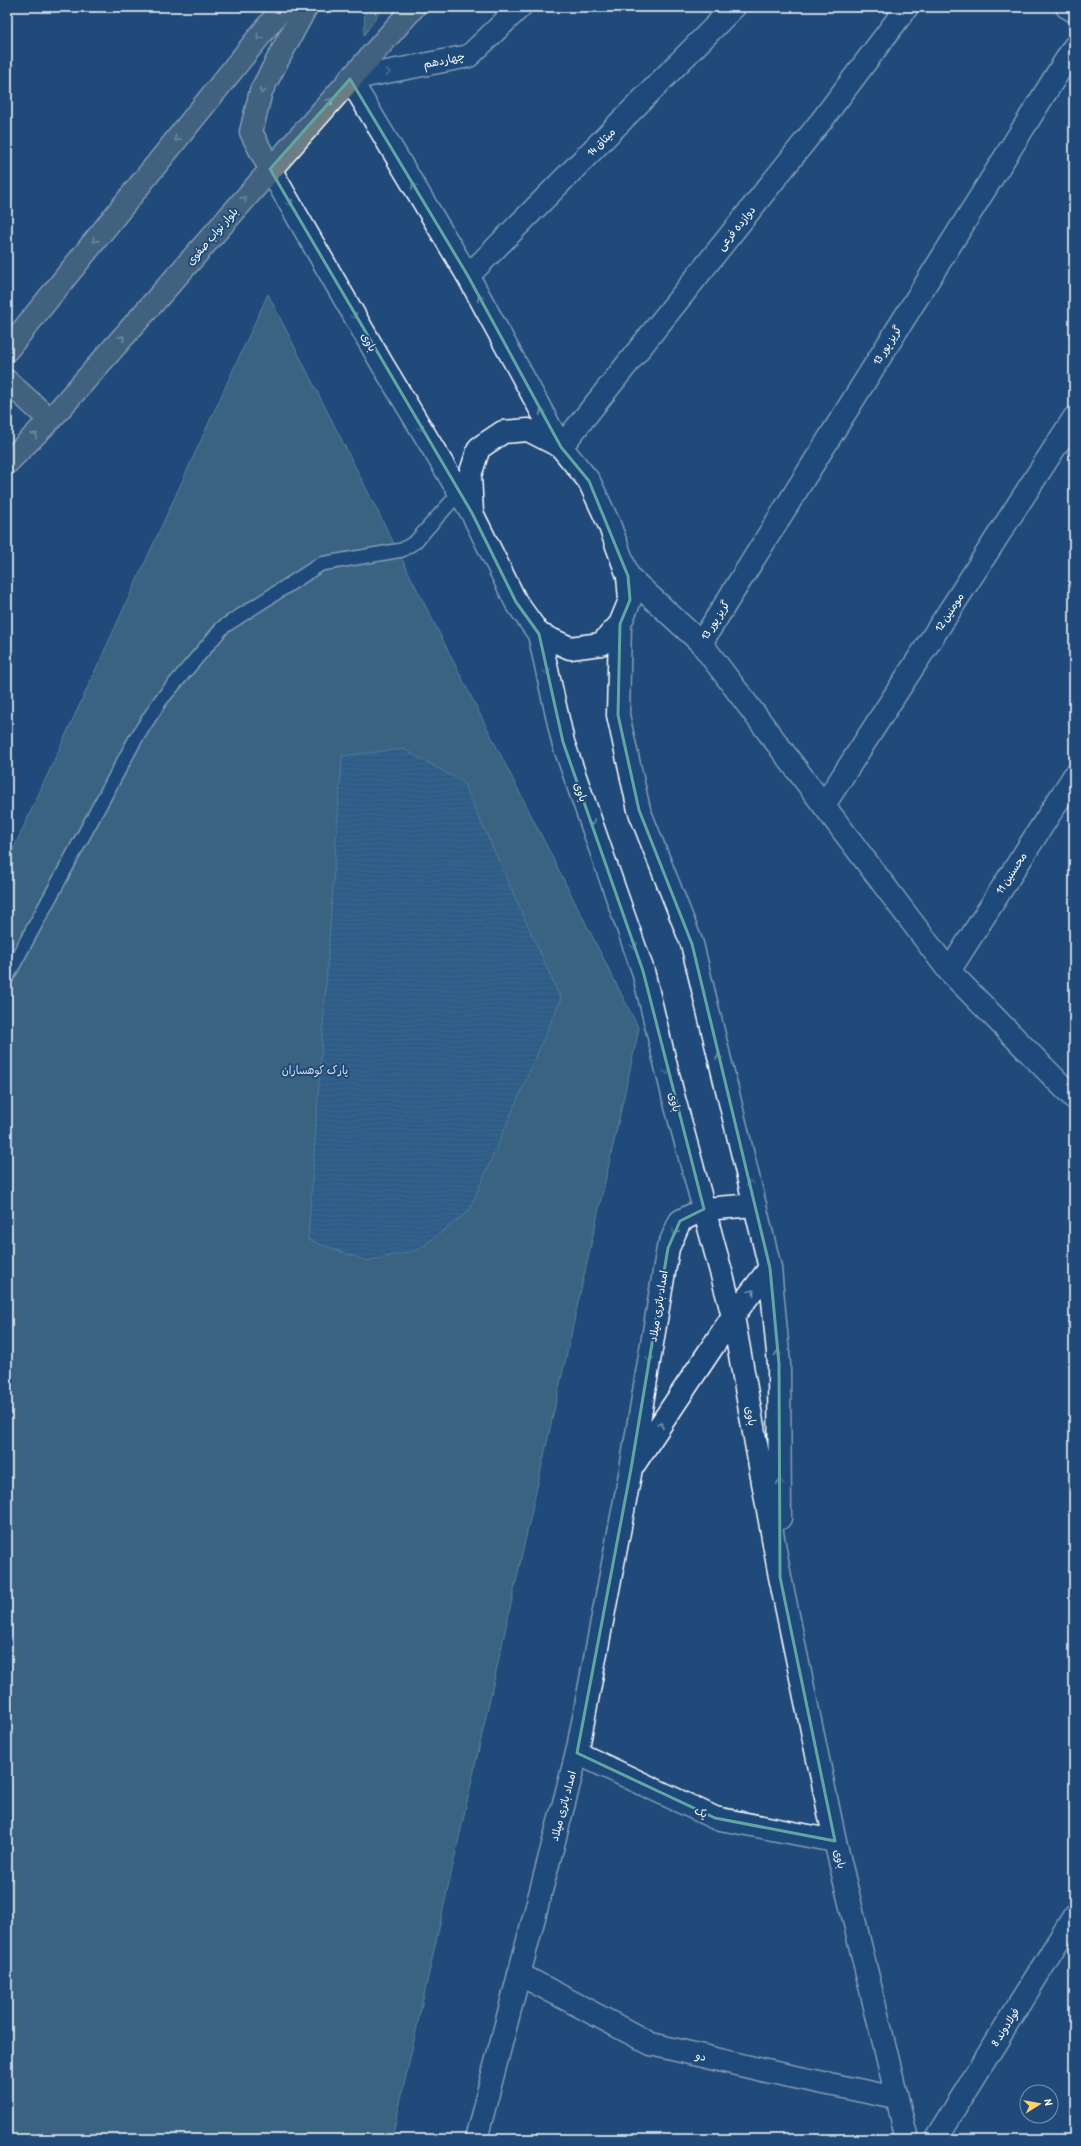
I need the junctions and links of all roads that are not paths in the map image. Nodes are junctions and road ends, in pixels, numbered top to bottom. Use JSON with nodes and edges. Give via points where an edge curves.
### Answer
{"nodes":[{"id":1,"x":283,"y":7,"type":"edge"},
{"id":2,"x":306,"y":7,"type":"edge"},
{"id":3,"x":414,"y":7,"type":"edge"},
{"id":4,"x":520,"y":7,"type":"edge"},
{"id":5,"x":734,"y":7,"type":"edge"},
{"id":6,"x":907,"y":7,"type":"edge"},
{"id":7,"x":1067,"y":7,"type":"edge"},
{"id":8,"x":1074,"y":11,"type":"edge"},
{"id":9,"x":1074,"y":47,"type":"edge"},
{"id":10,"x":350,"y":79,"type":"junction"},
{"id":11,"x":270,"y":169,"type":"junction"},
{"id":12,"x":468,"y":276,"type":"junction"},
{"id":13,"x":7,"y":350,"type":"edge"},
{"id":14,"x":7,"y":381,"type":"edge"},
{"id":15,"x":1074,"y":418,"type":"edge"},
{"id":16,"x":50,"y":420,"type":"junction"},
{"id":17,"x":561,"y":447,"type":"junction"},
{"id":18,"x":7,"y":462,"type":"edge"},
{"id":19,"x":460,"y":492,"type":"junction"},
{"id":20,"x":472,"y":513,"type":"junction"},
{"id":21,"x":628,"y":576,"type":"junction"},
{"id":22,"x":620,"y":624,"type":"junction"},
{"id":23,"x":539,"y":634,"type":"junction"},
{"id":24,"x":701,"y":643,"type":"junction"},
{"id":25,"x":1074,"y":776,"type":"edge"},
{"id":26,"x":824,"y":805,"type":"junction"},
{"id":27,"x":949,"y":971,"type":"junction"},
{"id":28,"x":7,"y":977,"type":"edge"},
{"id":29,"x":1074,"y":1098,"type":"edge"},
{"id":30,"x":755,"y":1205,"type":"junction"},
{"id":31,"x":704,"y":1209,"type":"junction"},
{"id":32,"x":770,"y":1268,"type":"junction"},
{"id":33,"x":733,"y":1316,"type":"junction"},
{"id":34,"x":632,"y":1470,"type":"junction"},
{"id":35,"x":780,"y":1578,"type":"junction"},
{"id":36,"x":578,"y":1753,"type":"junction"},
{"id":37,"x":835,"y":1841,"type":"junction"},
{"id":38,"x":1074,"y":1916,"type":"edge"},
{"id":39,"x":519,"y":1974,"type":"junction"},
{"id":40,"x":896,"y":2098,"type":"junction"},
{"id":41,"x":476,"y":2139,"type":"edge"},
{"id":42,"x":907,"y":2139,"type":"edge"},
{"id":43,"x":936,"y":2139,"type":"edge"}],
"edges":[{"from":1,"to":13,"type":"main road","one_way":true},
{"from":2,"to":11,"type":"main road","one_way":true,"via":[[261,91],[251,132]]},
{"from":3,"to":10,"type":"main road","name":"بلوار نواب صفوی"},
{"from":10,"to":4,"type":"street","name":"چهاردهم","one_way":true,"via":[[469,56]]},
{"from":5,"to":12,"type":"street","name":"میثاق 14"},
{"from":6,"to":17,"type":"street","name":"دوازده فرعی","via":[[822,120]]},
{"from":7,"to":8,"type":"street"},
{"from":9,"to":24,"type":"street","name":"گریز پور 13"},
{"from":11,"to":10,"type":"main road","name":"بلوار نواب صفوی","one_way":true},
{"from":12,"to":10,"type":"street","one_way":true},
{"from":16,"to":11,"type":"main road","name":"بلوار نواب صفوی","one_way":true},
{"from":11,"to":19,"type":"street","name":"باوی","one_way":true,"via":[[381,362]]},
{"from":17,"to":12,"type":"street","one_way":true},
{"from":14,"to":16,"type":"main road"},
{"from":15,"to":26,"type":"street","name":"مومنین 12"},
{"from":18,"to":16,"type":"main road","name":"بلوار نواب صفوی","one_way":true},
{"from":17,"to":20,"type":"street","via":[[528,430],[503,432],[479,448],[470,475]]},
{"from":17,"to":21,"type":"street","via":[[589,481],[609,524]]},
{"from":19,"to":20,"type":"street","name":"باوی"},
{"from":19,"to":28,"type":"lane","via":[[415,542],[402,550],[321,564],[224,627],[160,701],[135,740]]},
{"from":20,"to":23,"type":"street","name":"باوی","via":[[516,602]]},
{"from":21,"to":22,"type":"street","via":[[630,600]]},
{"from":21,"to":24,"type":"street"},
{"from":22,"to":23,"type":"street","via":[[601,644],[570,648]]},
{"from":30,"to":22,"type":"street","name":"باوی","one_way":true,"via":[[692,944],[639,810],[618,715]]},
{"from":23,"to":31,"type":"street","name":"باوی","one_way":true,"via":[[563,742],[643,971]]},
{"from":24,"to":26,"type":"street"},
{"from":25,"to":27,"type":"street","name":"محسنین 11"},
{"from":26,"to":27,"type":"street"},
{"from":27,"to":29,"type":"street"},
{"from":30,"to":31,"type":"street","name":"امداد باتری میلاد"},
{"from":30,"to":32,"type":"street","name":"باوی"},
{"from":31,"to":33,"type":"street","name":"باوی"},
{"from":31,"to":34,"type":"street","name":"امداد باتری میلاد","one_way":true,"via":[[680,1221],[668,1248]]},
{"from":33,"to":32,"type":"street","name":"امداد باتری میلاد","one_way":true},
{"from":35,"to":32,"type":"street","name":"باوی","one_way":true,"via":[[779,1364]]},
{"from":34,"to":33,"type":"street","name":"امداد باتری میلاد","one_way":true},
{"from":33,"to":35,"type":"street","name":"باوی"},
{"from":34,"to":36,"type":"street","name":"امداد باتری میلاد"},
{"from":35,"to":37,"type":"street","name":"باوی"},
{"from":36,"to":37,"type":"street","name":"یک","via":[[715,1818]]},
{"from":36,"to":39,"type":"street","name":"امداد باتری میلاد"},
{"from":37,"to":40,"type":"street","name":"باوی"},
{"from":38,"to":43,"type":"street","name":"فولادوند 8"},
{"from":39,"to":40,"type":"street","name":"دو","via":[[651,2044]]},
{"from":39,"to":41,"type":"street","name":"امداد باتری میلاد"},
{"from":40,"to":42,"type":"street","name":"باوی"}]}
